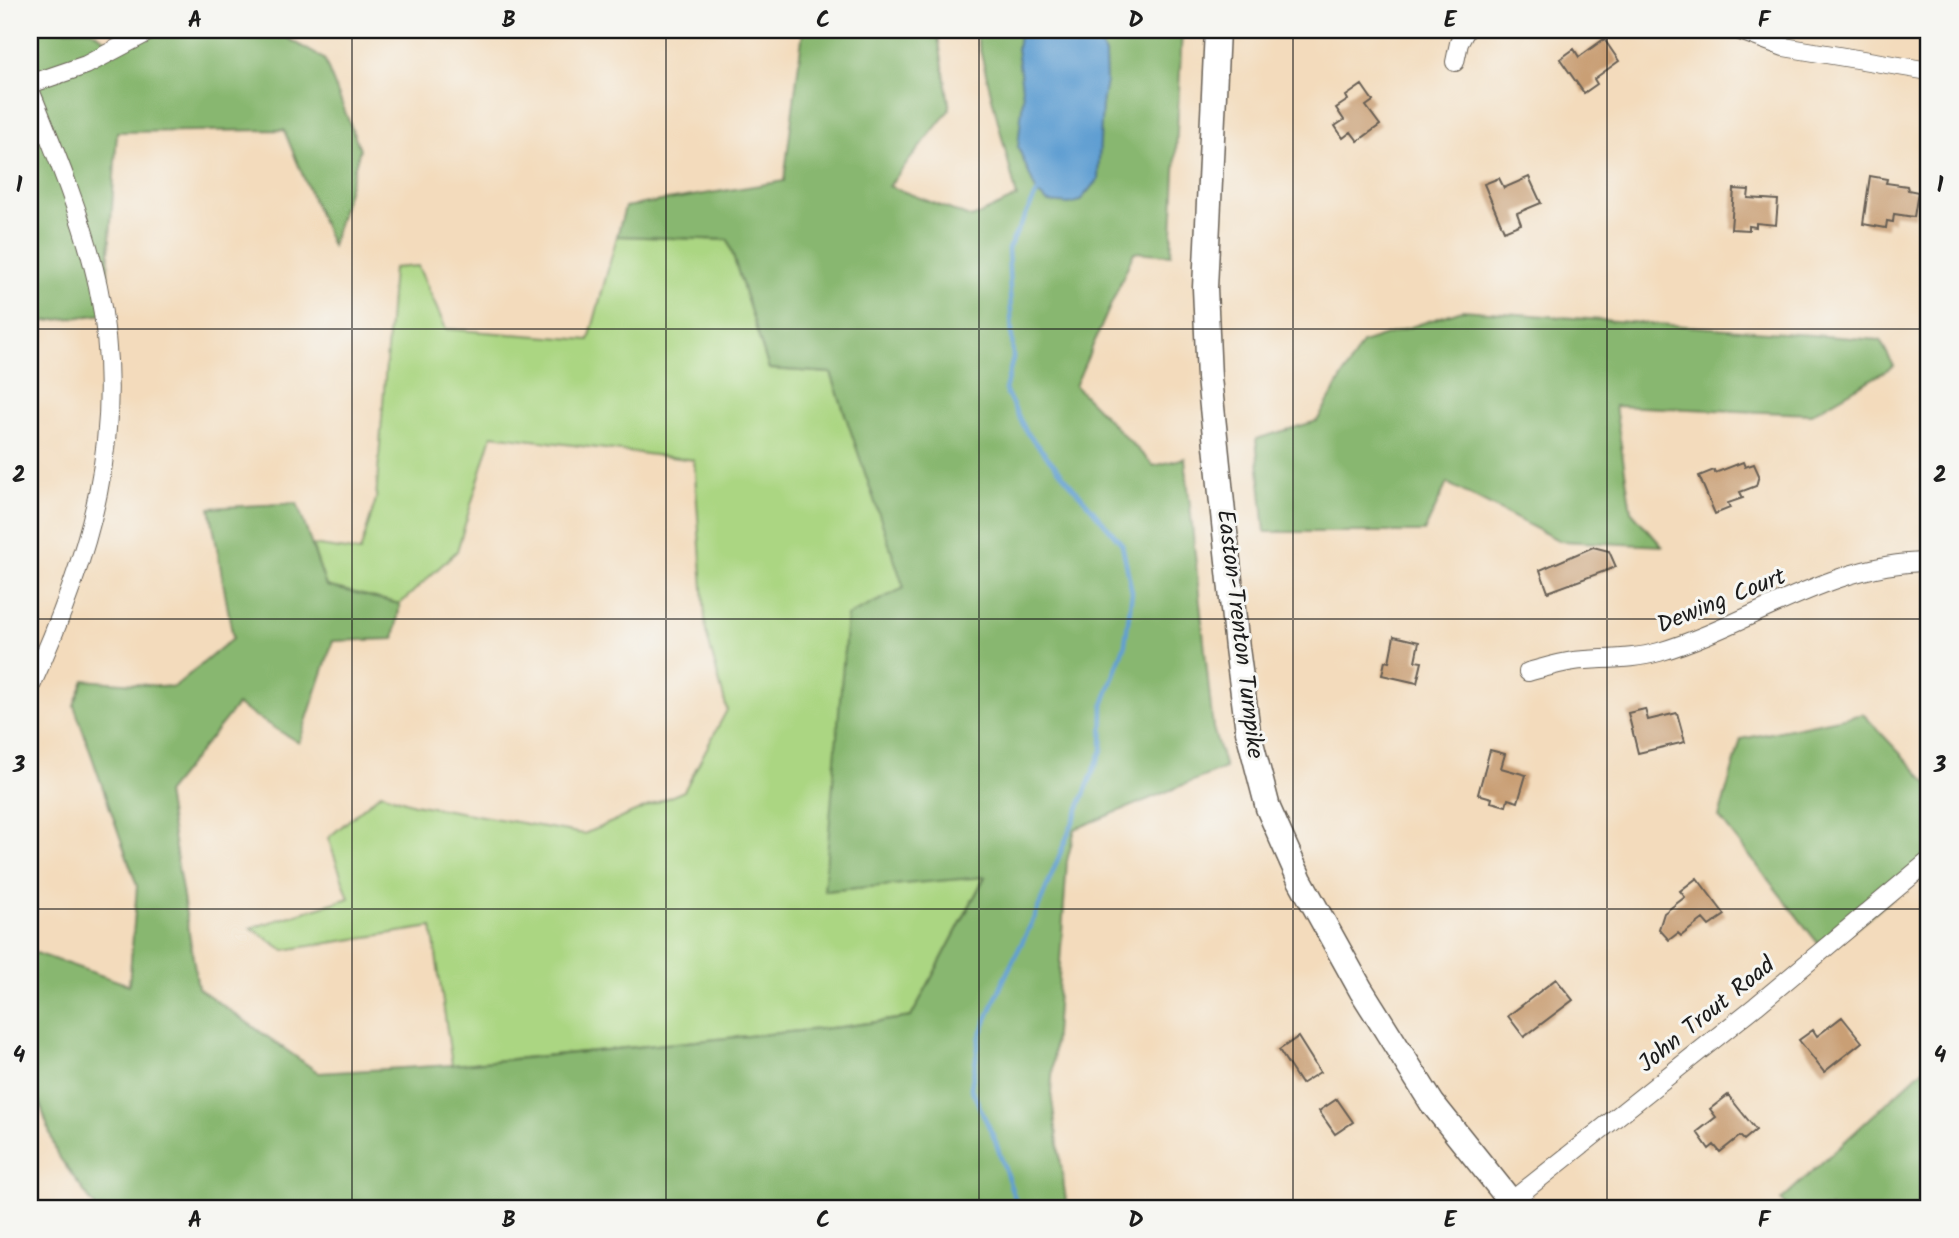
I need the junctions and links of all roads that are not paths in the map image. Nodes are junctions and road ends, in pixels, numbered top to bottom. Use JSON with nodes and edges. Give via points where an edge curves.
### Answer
{"nodes":[{"id":1,"x":152,"y":30,"type":"edge"},
{"id":2,"x":1217,"y":30,"type":"edge"},
{"id":3,"x":1466,"y":30,"type":"edge"},
{"id":4,"x":1738,"y":30,"type":"edge"},
{"id":5,"x":1455,"y":62,"type":"dead end"},
{"id":6,"x":1929,"y":71,"type":"edge"},
{"id":7,"x":30,"y":84,"type":"edge"},
{"id":8,"x":30,"y":90,"type":"edge"},
{"id":9,"x":1929,"y":562,"type":"edge"},
{"id":10,"x":1528,"y":672,"type":"dead end"},
{"id":11,"x":30,"y":688,"type":"edge"},
{"id":12,"x":1929,"y":861,"type":"edge"},
{"id":13,"x":1513,"y":1205,"type":"edge"}],
"edges":[{"from":1,"to":7,"type":"street","via":[[86,65]]},
{"from":2,"to":13,"type":"main road","name":"Easton-Trenton Turnpike","via":[[1205,300],[1209,378],[1248,731],[1273,820],[1300,880],[1361,990],[1432,1103]]},
{"from":3,"to":5,"type":"street"},
{"from":4,"to":6,"type":"street","via":[[1784,47]]},
{"from":8,"to":11,"type":"street","via":[[93,267],[109,393],[108,436],[89,536]]},
{"from":9,"to":10,"type":"street","name":"Dewing Court","via":[[1903,562],[1847,574],[1657,653],[1573,661]]},
{"from":12,"to":13,"type":"street","name":"John Trout Road"}]}
